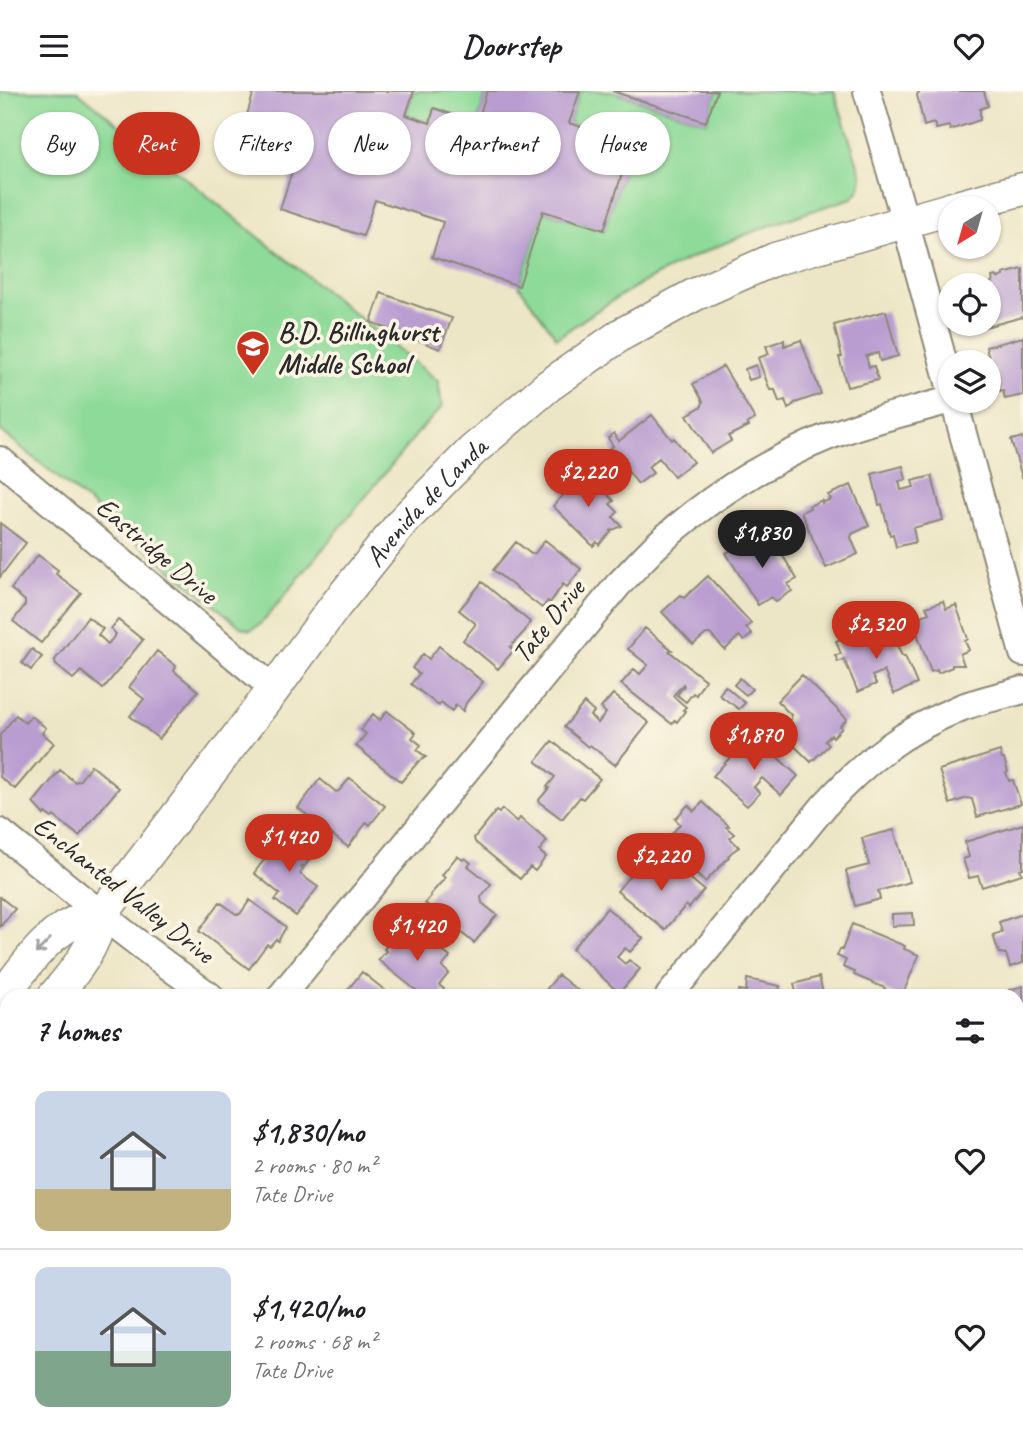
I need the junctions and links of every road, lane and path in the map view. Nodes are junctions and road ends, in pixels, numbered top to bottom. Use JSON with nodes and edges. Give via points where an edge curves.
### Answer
{"nodes":[{"id":1,"x":867,"y":91,"type":"edge"},
{"id":2,"x":1023,"y":189,"type":"edge"},
{"id":3,"x":998,"y":196,"type":"edge"},
{"id":4,"x":938,"y":213,"type":"edge"},
{"id":5,"x":905,"y":222,"type":"junction"},
{"id":6,"x":940,"y":350,"type":"edge"},
{"id":7,"x":938,"y":404,"type":"edge"},
{"id":8,"x":956,"y":413,"type":"edge"},
{"id":9,"x":0,"y":460,"type":"edge"},
{"id":10,"x":1023,"y":653,"type":"edge"},
{"id":11,"x":274,"y":689,"type":"junction"},
{"id":12,"x":1023,"y":690,"type":"edge"},
{"id":13,"x":0,"y":832,"type":"edge"},
{"id":14,"x":101,"y":915,"type":"junction"},
{"id":15,"x":8,"y":989,"type":"edge"},
{"id":16,"x":60,"y":989,"type":"edge"},
{"id":17,"x":199,"y":989,"type":"edge"},
{"id":18,"x":287,"y":989,"type":"edge"},
{"id":19,"x":675,"y":989,"type":"edge"}],
"edges":[{"from":1,"to":5,"type":"street"},
{"from":2,"to":3,"type":"street","name":"Avenida de Landa"},
{"from":4,"to":5,"type":"street","name":"Avenida de Landa"},
{"from":5,"to":6,"type":"street"},
{"from":5,"to":11,"type":"street","name":"Avenida de Landa","via":[[775,259],[694,295],[622,334],[548,386],[472,451],[405,519]]},
{"from":7,"to":18,"type":"street","name":"Tate Drive","via":[[856,426],[805,446],[752,474],[659,543],[618,585]]},
{"from":8,"to":10,"type":"street"},
{"from":9,"to":11,"type":"street","name":"Eastridge Drive"},
{"from":11,"to":14,"type":"street","name":"Avenida de Landa"},
{"from":12,"to":19,"type":"street","via":[[962,707],[921,726],[849,778]]},
{"from":13,"to":14,"type":"street","name":"Enchanted Valley Drive"},
{"from":14,"to":15,"type":"street","one_way":true,"via":[[85,917],[59,931]]},
{"from":14,"to":16,"type":"street","name":"Avenida de Landa","via":[[89,950]]},
{"from":14,"to":17,"type":"street","name":"Enchanted Valley Drive"}]}
